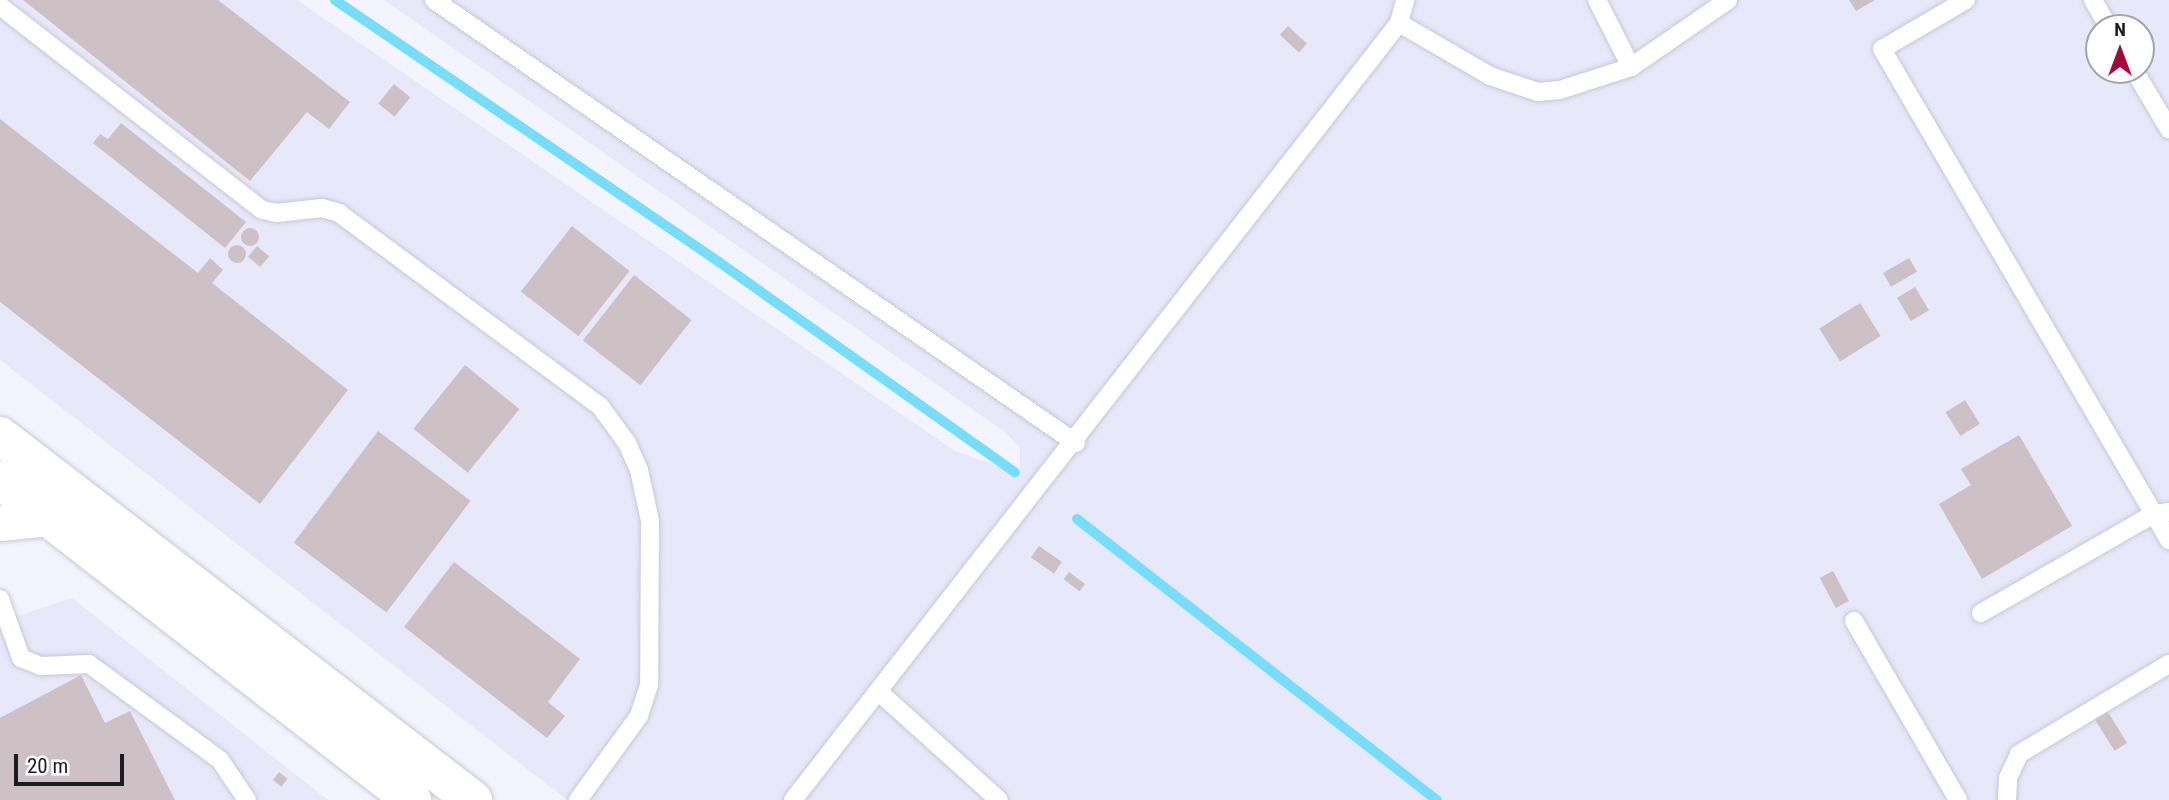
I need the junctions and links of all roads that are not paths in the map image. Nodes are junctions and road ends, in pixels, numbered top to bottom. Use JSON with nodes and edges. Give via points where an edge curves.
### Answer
{"nodes":[{"id":1,"x":434,"y":0,"type":"edge"},
{"id":2,"x":1405,"y":0,"type":"edge"},
{"id":3,"x":1597,"y":0,"type":"edge"},
{"id":4,"x":1728,"y":0,"type":"edge"},
{"id":5,"x":1966,"y":0,"type":"edge"},
{"id":6,"x":0,"y":6,"type":"edge"},
{"id":7,"x":1399,"y":23,"type":"junction"},
{"id":8,"x":1631,"y":67,"type":"junction"},
{"id":9,"x":2142,"y":84,"type":"edge"},
{"id":10,"x":2169,"y":129,"type":"edge"},
{"id":11,"x":0,"y":436,"type":"edge"},
{"id":12,"x":1076,"y":443,"type":"junction"},
{"id":13,"x":0,"y":480,"type":"edge"},
{"id":14,"x":2161,"y":513,"type":"edge"},
{"id":15,"x":49,"y":518,"type":"junction"},
{"id":16,"x":0,"y":523,"type":"edge"},
{"id":17,"x":2169,"y":540,"type":"edge"},
{"id":18,"x":0,"y":599,"type":"edge"},
{"id":19,"x":1981,"y":613,"type":"dead end"},
{"id":20,"x":1854,"y":621,"type":"dead end"},
{"id":21,"x":2169,"y":663,"type":"edge"},
{"id":22,"x":879,"y":692,"type":"junction"},
{"id":23,"x":247,"y":800,"type":"edge"},
{"id":24,"x":412,"y":800,"type":"edge"},
{"id":25,"x":473,"y":800,"type":"edge"},
{"id":26,"x":578,"y":800,"type":"edge"},
{"id":27,"x":793,"y":800,"type":"edge"},
{"id":28,"x":999,"y":800,"type":"edge"},
{"id":29,"x":1958,"y":800,"type":"edge"},
{"id":30,"x":2007,"y":800,"type":"edge"}],
"edges":[{"from":1,"to":12,"type":"lane"},
{"from":2,"to":7,"type":"lane"},
{"from":3,"to":8,"type":"lane"},
{"from":4,"to":8,"type":"lane"},
{"from":5,"to":14,"type":"lane","via":[[1882,49]]},
{"from":6,"to":26,"type":"lane","via":[[262,210],[277,213],[321,208],[340,213],[600,406],[627,443],[639,470],[650,522],[649,685],[639,716]]},
{"from":7,"to":8,"type":"lane","via":[[1490,76],[1538,92],[1560,90]]},
{"from":7,"to":12,"type":"lane"},
{"from":9,"to":10,"type":"lane"},
{"from":11,"to":25,"type":"main road"},
{"from":12,"to":22,"type":"lane"},
{"from":13,"to":15,"type":"main road"},
{"from":14,"to":17,"type":"lane"},
{"from":14,"to":19,"type":"lane"},
{"from":15,"to":16,"type":"street"},
{"from":15,"to":24,"type":"main road"},
{"from":18,"to":23,"type":"lane","via":[[21,658],[41,666],[89,664],[220,760]]},
{"from":20,"to":29,"type":"lane"},
{"from":21,"to":30,"type":"lane","via":[[2019,754],[2008,778]]},
{"from":22,"to":27,"type":"lane"},
{"from":22,"to":28,"type":"lane"}]}
